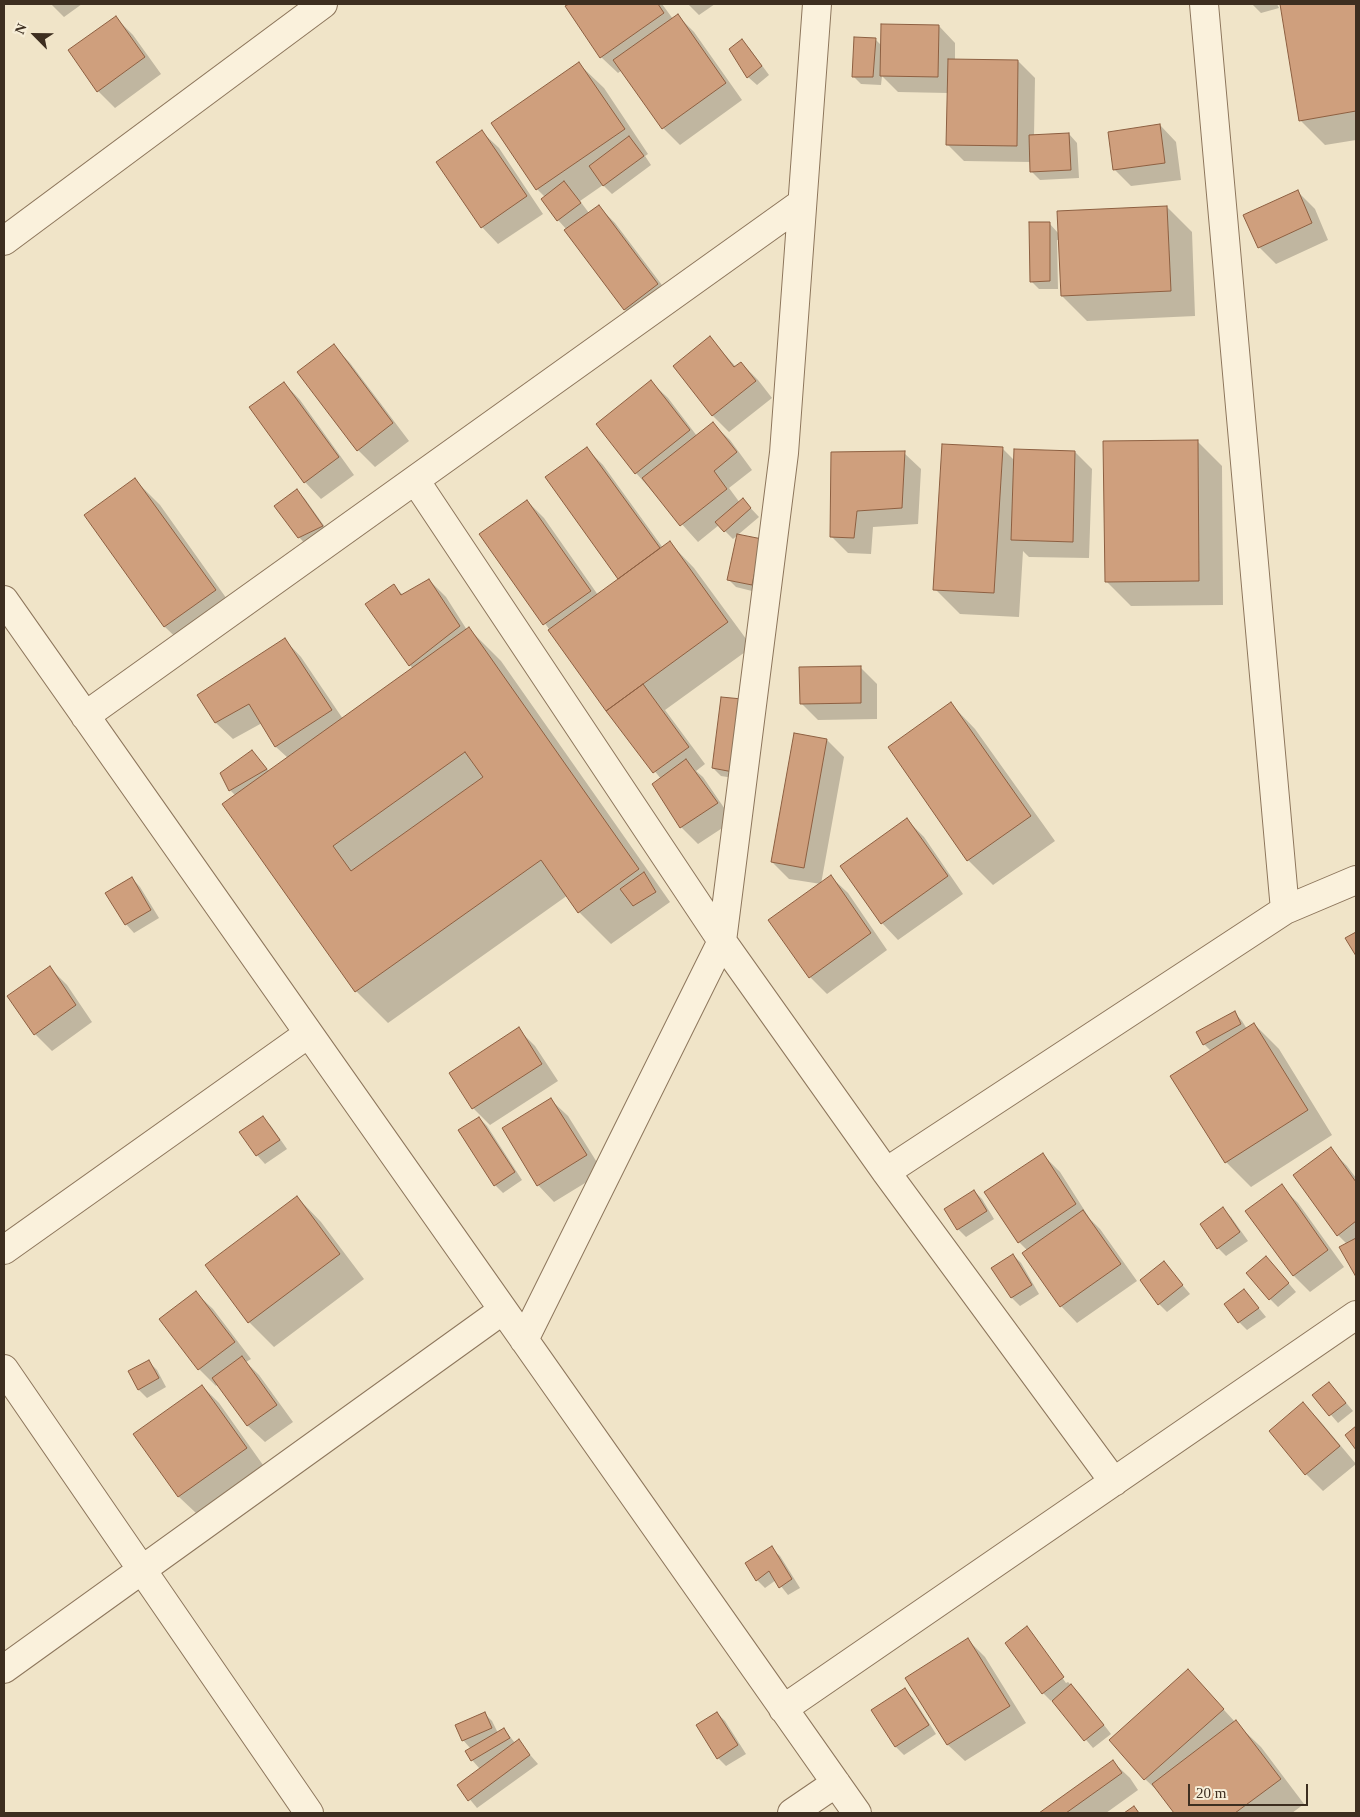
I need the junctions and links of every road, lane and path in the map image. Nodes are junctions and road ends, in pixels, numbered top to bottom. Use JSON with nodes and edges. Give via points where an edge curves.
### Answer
{"nodes":[{"id":1,"x":323,"y":4,"type":"edge"},
{"id":2,"x":817,"y":4,"type":"edge"},
{"id":3,"x":1204,"y":4,"type":"edge"},
{"id":4,"x":802,"y":203,"type":"junction"},
{"id":5,"x":4,"y":241,"type":"edge"},
{"id":6,"x":415,"y":480,"type":"junction"},
{"id":7,"x":4,"y":600,"type":"edge"},
{"id":8,"x":86,"y":716,"type":"junction"},
{"id":9,"x":1356,"y":880,"type":"edge"},
{"id":10,"x":1285,"y":910,"type":"junction"},
{"id":11,"x":722,"y":941,"type":"junction"},
{"id":12,"x":308,"y":1034,"type":"junction"},
{"id":13,"x":886,"y":1172,"type":"junction"},
{"id":14,"x":4,"y":1250,"type":"edge"},
{"id":15,"x":503,"y":1310,"type":"junction"},
{"id":16,"x":1356,"y":1315,"type":"edge"},
{"id":17,"x":524,"y":1340,"type":"junction"},
{"id":18,"x":4,"y":1369,"type":"edge"},
{"id":19,"x":1114,"y":1482,"type":"junction"},
{"id":20,"x":142,"y":1570,"type":"junction"},
{"id":21,"x":4,"y":1669,"type":"edge"},
{"id":22,"x":783,"y":1709,"type":"junction"},
{"id":23,"x":836,"y":1783,"type":"junction"},
{"id":24,"x":309,"y":1813,"type":"edge"},
{"id":25,"x":792,"y":1813,"type":"edge"},
{"id":26,"x":857,"y":1813,"type":"edge"}],
"edges":[{"from":1,"to":5,"type":"street"},
{"from":2,"to":4,"type":"street"},
{"from":3,"to":10,"type":"street"},
{"from":4,"to":6,"type":"street"},
{"from":4,"to":11,"type":"street","via":[[784,453]]},
{"from":6,"to":8,"type":"street"},
{"from":6,"to":11,"type":"street"},
{"from":7,"to":8,"type":"street"},
{"from":8,"to":12,"type":"street"},
{"from":9,"to":10,"type":"street"},
{"from":10,"to":13,"type":"street"},
{"from":11,"to":13,"type":"street"},
{"from":11,"to":17,"type":"street"},
{"from":12,"to":14,"type":"street"},
{"from":12,"to":15,"type":"street"},
{"from":13,"to":19,"type":"street"},
{"from":15,"to":17,"type":"street"},
{"from":15,"to":20,"type":"street"},
{"from":16,"to":19,"type":"street"},
{"from":17,"to":22,"type":"street"},
{"from":18,"to":20,"type":"street"},
{"from":19,"to":22,"type":"street"},
{"from":20,"to":21,"type":"street"},
{"from":20,"to":24,"type":"street"},
{"from":22,"to":23,"type":"street"},
{"from":23,"to":25,"type":"street"},
{"from":23,"to":26,"type":"street"}]}
